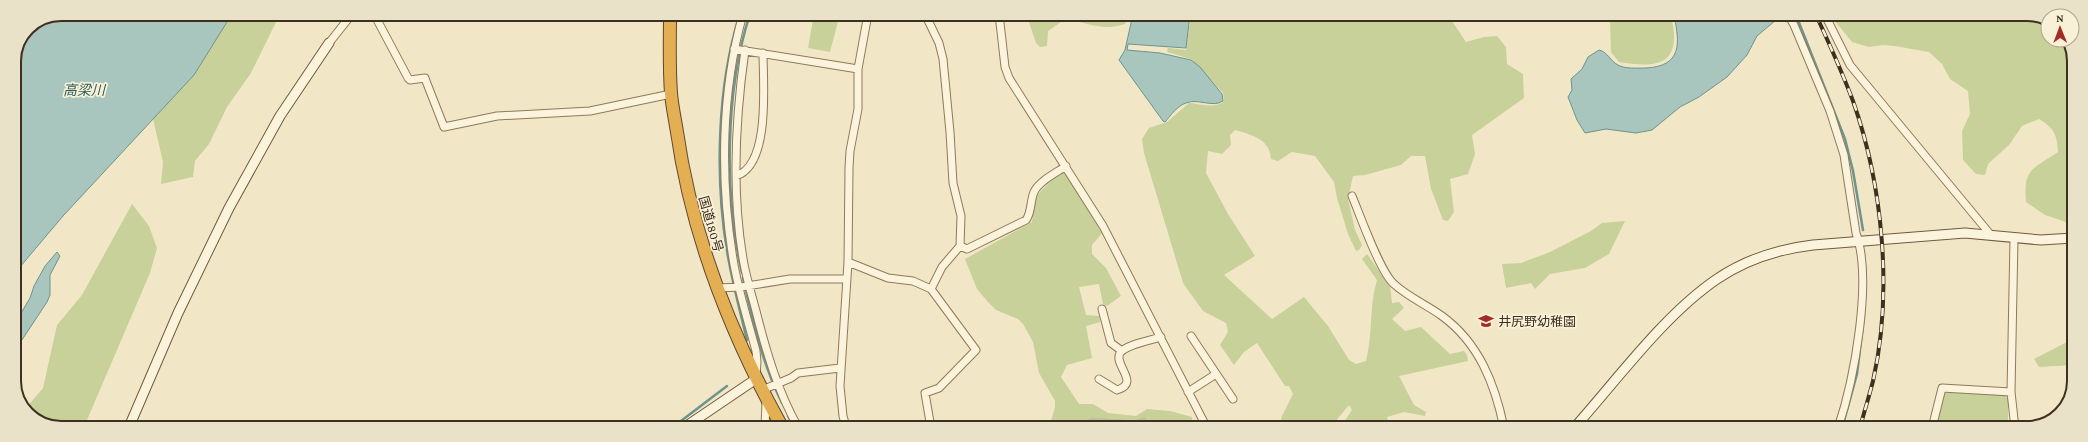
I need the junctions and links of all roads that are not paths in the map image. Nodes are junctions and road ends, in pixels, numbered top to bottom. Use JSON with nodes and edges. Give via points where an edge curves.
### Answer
{"nodes":[{"id":1,"x":346,"y":21,"type":"edge"},
{"id":2,"x":378,"y":21,"type":"edge"},
{"id":3,"x":670,"y":21,"type":"edge"},
{"id":4,"x":742,"y":21,"type":"edge"},
{"id":5,"x":867,"y":21,"type":"edge"},
{"id":6,"x":929,"y":21,"type":"edge"},
{"id":7,"x":1000,"y":21,"type":"edge"},
{"id":8,"x":1792,"y":21,"type":"edge"},
{"id":9,"x":1828,"y":21,"type":"edge"},
{"id":10,"x":329,"y":43,"type":"joint"},
{"id":11,"x":740,"y":50,"type":"junction"},
{"id":12,"x":763,"y":53,"type":"junction"},
{"id":13,"x":858,"y":69,"type":"junction"},
{"id":14,"x":671,"y":94,"type":"junction"},
{"id":15,"x":1066,"y":166,"type":"junction"},
{"id":16,"x":736,"y":176,"type":"junction"},
{"id":17,"x":1352,"y":196,"type":"dead end"},
{"id":18,"x":1990,"y":234,"type":"junction"},
{"id":19,"x":2014,"y":238,"type":"junction"},
{"id":20,"x":2067,"y":238,"type":"edge"},
{"id":21,"x":1859,"y":242,"type":"junction"},
{"id":22,"x":960,"y":246,"type":"junction"},
{"id":23,"x":848,"y":262,"type":"junction"},
{"id":24,"x":847,"y":279,"type":"junction"},
{"id":25,"x":741,"y":286,"type":"junction"},
{"id":26,"x":717,"y":288,"type":"junction"},
{"id":27,"x":931,"y":289,"type":"junction"},
{"id":28,"x":1102,"y":309,"type":"dead end"},
{"id":29,"x":1191,"y":336,"type":"dead end"},
{"id":30,"x":1161,"y":338,"type":"junction"},
{"id":31,"x":1122,"y":351,"type":"junction"},
{"id":32,"x":840,"y":368,"type":"junction"},
{"id":33,"x":1216,"y":374,"type":"junction"},
{"id":34,"x":756,"y":379,"type":"junction"},
{"id":35,"x":1099,"y":379,"type":"dead end"},
{"id":36,"x":770,"y":388,"type":"junction"},
{"id":37,"x":1188,"y":392,"type":"junction"},
{"id":38,"x":2012,"y":392,"type":"junction"},
{"id":39,"x":1233,"y":399,"type":"dead end"},
{"id":40,"x":133,"y":421,"type":"edge"},
{"id":41,"x":694,"y":421,"type":"edge"},
{"id":42,"x":766,"y":421,"type":"edge"},
{"id":43,"x":780,"y":421,"type":"edge"},
{"id":44,"x":794,"y":421,"type":"edge"},
{"id":45,"x":845,"y":421,"type":"edge"},
{"id":46,"x":930,"y":421,"type":"edge"},
{"id":47,"x":1203,"y":421,"type":"edge"},
{"id":48,"x":1502,"y":421,"type":"edge"},
{"id":49,"x":1580,"y":421,"type":"edge"},
{"id":50,"x":1840,"y":421,"type":"edge"},
{"id":51,"x":1934,"y":421,"type":"edge"},
{"id":52,"x":2014,"y":421,"type":"edge"}],
"edges":[{"from":1,"to":10,"type":"street"},
{"from":2,"to":14,"type":"street","via":[[408,78],[425,78],[444,127],[497,116],[590,111]]},
{"from":3,"to":14,"type":"highway","name":"国道180号"},
{"from":4,"to":11,"type":"street"},
{"from":5,"to":13,"type":"street"},
{"from":6,"to":22,"type":"street","via":[[940,43],[943,59],[953,183],[961,216]]},
{"from":7,"to":15,"type":"street","via":[[1005,67],[1009,78]]},
{"from":8,"to":21,"type":"street","via":[[1837,131],[1844,155]]},
{"from":9,"to":18,"type":"street","via":[[1850,66]]},
{"from":10,"to":40,"type":"street","via":[[280,116],[229,208],[178,313]]},
{"from":11,"to":12,"type":"street"},
{"from":11,"to":16,"type":"street"},
{"from":11,"to":25,"type":"street","via":[[728,89],[725,165],[730,242]]},
{"from":12,"to":13,"type":"street"},
{"from":12,"to":16,"type":"street","via":[[762,130],[748,168]]},
{"from":13,"to":23,"type":"street","via":[[858,109],[849,168]]},
{"from":14,"to":26,"type":"highway","name":"国道180号","via":[[682,166],[694,217]]},
{"from":15,"to":22,"type":"street","via":[[1034,192],[1026,220],[967,249]]},
{"from":15,"to":30,"type":"street","via":[[1103,226]]},
{"from":16,"to":25,"type":"street","via":[[742,254]]},
{"from":17,"to":48,"type":"street","via":[[1385,272],[1393,284],[1458,328],[1473,345],[1492,382]]},
{"from":18,"to":19,"type":"street"},
{"from":18,"to":21,"type":"street","via":[[1965,232]]},
{"from":19,"to":20,"type":"street"},
{"from":19,"to":38,"type":"street"},
{"from":21,"to":49,"type":"street","via":[[1782,250],[1746,263],[1717,279],[1668,321]]},
{"from":21,"to":50,"type":"street","via":[[1862,293],[1859,332],[1853,374]]},
{"from":22,"to":27,"type":"street","via":[[942,267]]},
{"from":23,"to":24,"type":"street"},
{"from":23,"to":27,"type":"street","via":[[888,278],[913,281]]},
{"from":24,"to":25,"type":"street","via":[[790,279]]},
{"from":24,"to":32,"type":"street"},
{"from":25,"to":26,"type":"street"},
{"from":25,"to":34,"type":"street","via":[[756,351]]},
{"from":25,"to":36,"type":"street","via":[[763,340]]},
{"from":26,"to":34,"type":"highway","name":"国道180号"},
{"from":27,"to":46,"type":"street","via":[[976,350],[939,388],[925,394]]},
{"from":28,"to":31,"type":"street","via":[[1111,343]]},
{"from":29,"to":33,"type":"street"},
{"from":30,"to":31,"type":"street"},
{"from":30,"to":37,"type":"street"},
{"from":31,"to":35,"type":"street","via":[[1119,359],[1127,379],[1126,384],[1117,390]]},
{"from":32,"to":36,"type":"street","via":[[798,373]]},
{"from":32,"to":45,"type":"street"},
{"from":33,"to":37,"type":"street"},
{"from":33,"to":39,"type":"street"},
{"from":34,"to":36,"type":"highway","name":"国道180号"},
{"from":34,"to":41,"type":"street"},
{"from":36,"to":42,"type":"street"},
{"from":36,"to":43,"type":"highway","name":"国道180号"},
{"from":36,"to":44,"type":"street","via":[[788,409]]},
{"from":37,"to":47,"type":"street"},
{"from":38,"to":51,"type":"street","via":[[1942,388]]},
{"from":38,"to":52,"type":"street"}]}
